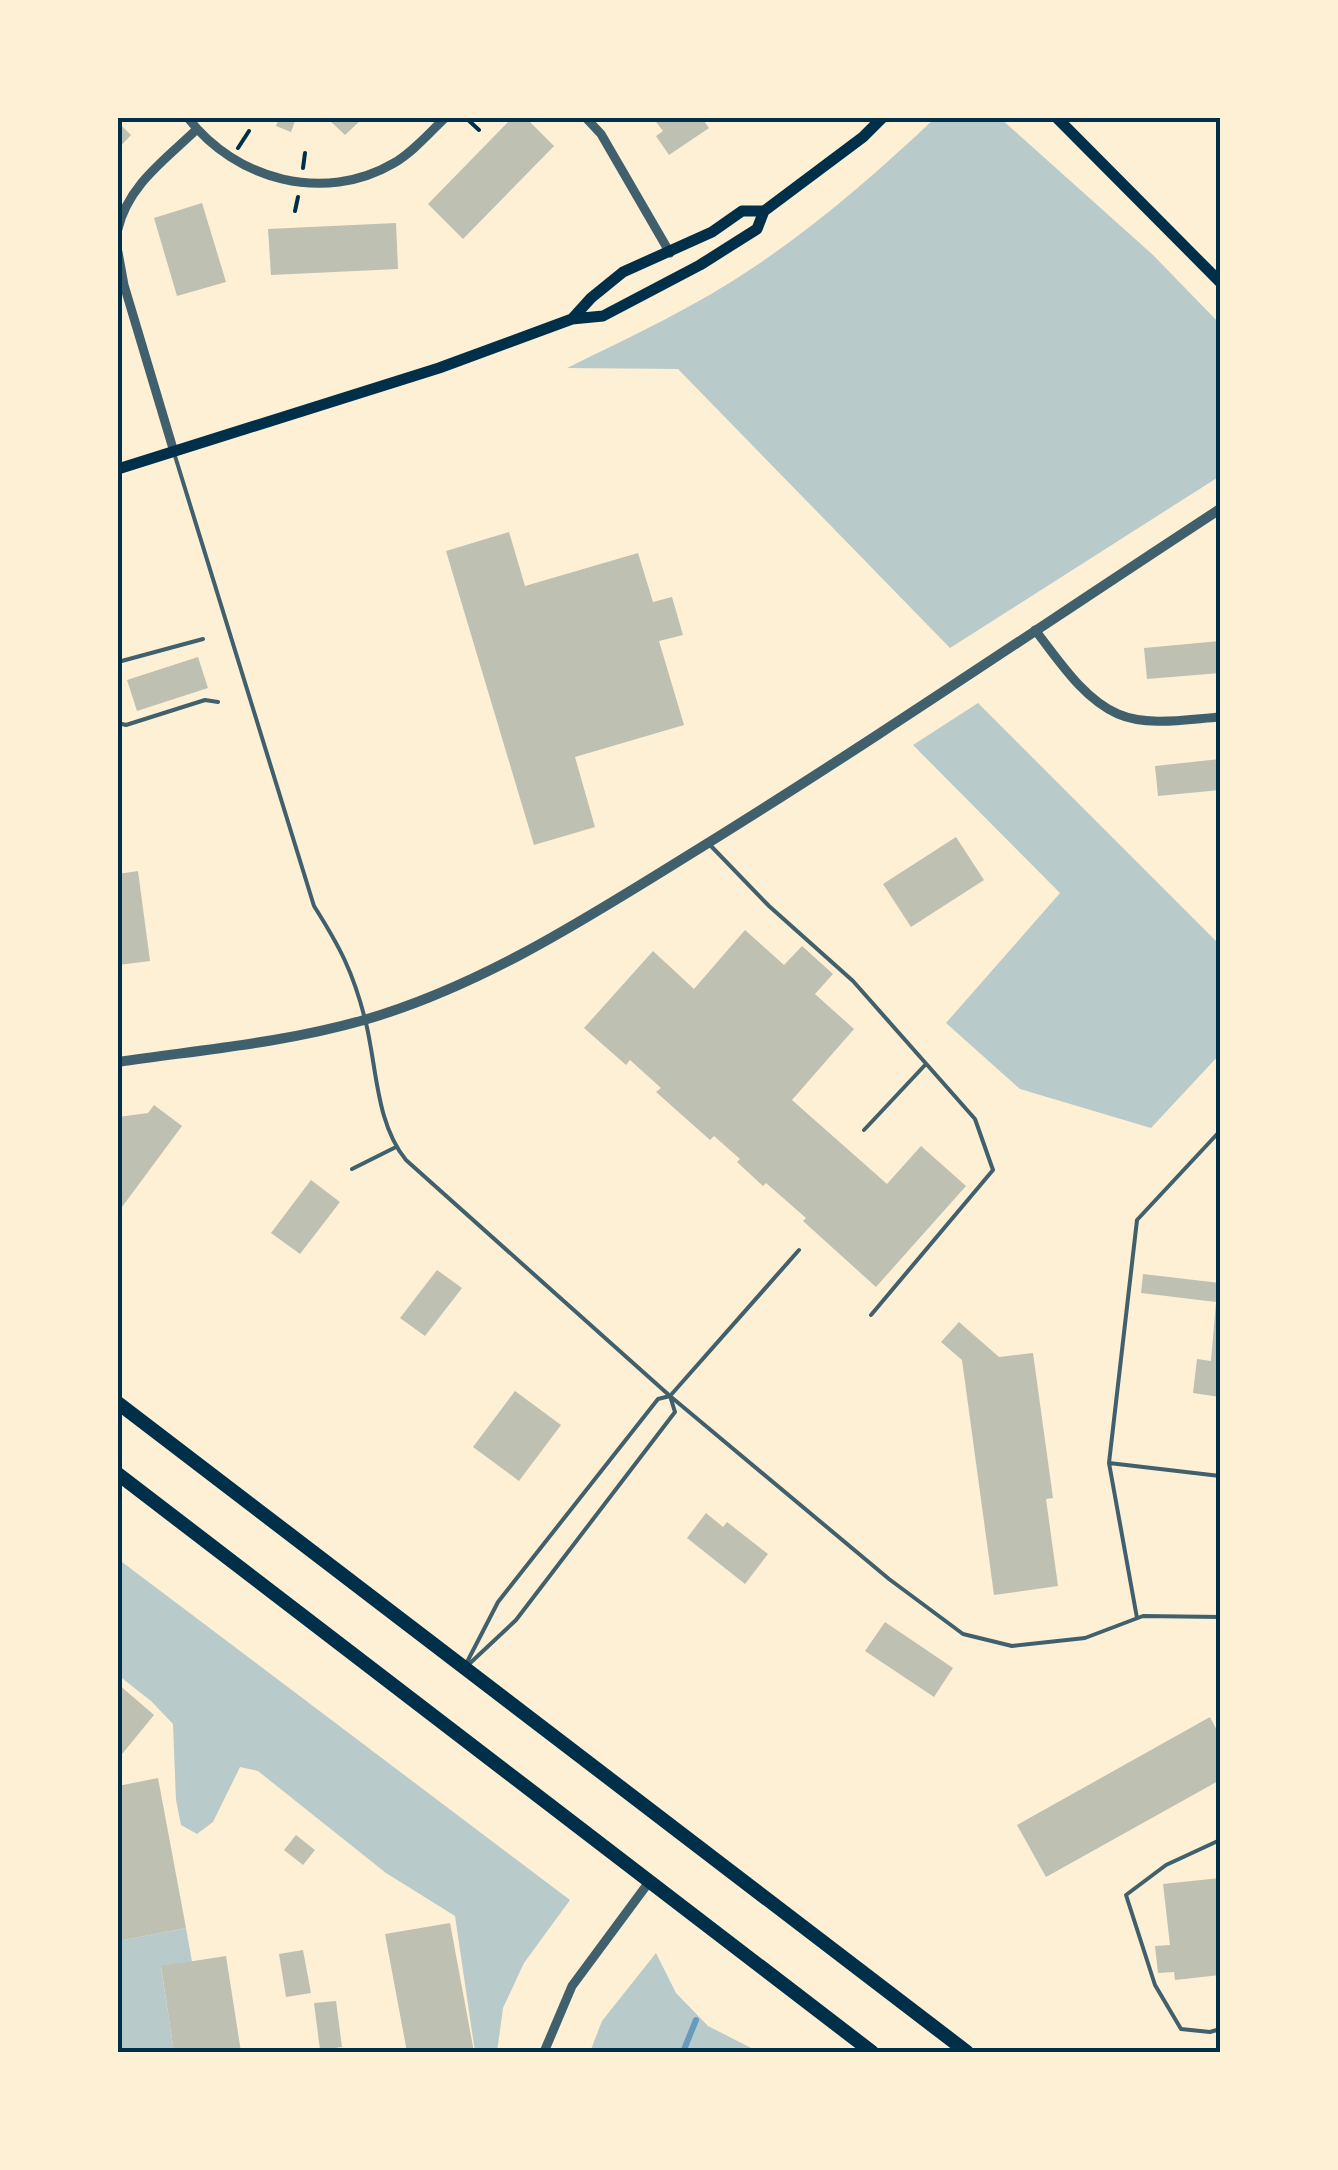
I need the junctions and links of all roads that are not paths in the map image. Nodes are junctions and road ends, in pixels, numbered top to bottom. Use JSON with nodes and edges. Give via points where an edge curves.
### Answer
{"nodes":[{"id":1,"x":188,"y":118,"type":"edge"},
{"id":2,"x":446,"y":118,"type":"edge"},
{"id":3,"x":586,"y":118,"type":"edge"},
{"id":4,"x":882,"y":118,"type":"edge"},
{"id":5,"x":1057,"y":118,"type":"edge"},
{"id":6,"x":197,"y":129,"type":"junction"},
{"id":7,"x":764,"y":211,"type":"junction"},
{"id":8,"x":118,"y":229,"type":"edge"},
{"id":9,"x":118,"y":252,"type":"edge"},
{"id":10,"x":670,"y":253,"type":"junction"},
{"id":11,"x":1220,"y":282,"type":"edge"},
{"id":12,"x":572,"y":319,"type":"junction"},
{"id":13,"x":174,"y":452,"type":"junction"},
{"id":14,"x":118,"y":469,"type":"edge"},
{"id":15,"x":1220,"y":508,"type":"edge"},
{"id":16,"x":1036,"y":630,"type":"junction"},
{"id":17,"x":204,"y":639,"type":"dead end"},
{"id":18,"x":118,"y":662,"type":"edge"},
{"id":19,"x":218,"y":702,"type":"dead end"},
{"id":20,"x":1220,"y":717,"type":"edge"},
{"id":21,"x":118,"y":723,"type":"edge"},
{"id":22,"x":708,"y":843,"type":"junction"},
{"id":23,"x":365,"y":1020,"type":"junction"},
{"id":24,"x":118,"y":1062,"type":"edge"},
{"id":25,"x":926,"y":1064,"type":"junction"},
{"id":26,"x":864,"y":1130,"type":"dead end"},
{"id":27,"x":1220,"y":1131,"type":"edge"},
{"id":28,"x":396,"y":1147,"type":"junction"},
{"id":29,"x":352,"y":1169,"type":"dead end"},
{"id":30,"x":799,"y":1250,"type":"dead end"},
{"id":31,"x":871,"y":1314,"type":"dead end"},
{"id":32,"x":670,"y":1396,"type":"junction"},
{"id":33,"x":118,"y":1402,"type":"edge"},
{"id":34,"x":1109,"y":1463,"type":"junction"},
{"id":35,"x":118,"y":1474,"type":"edge"},
{"id":36,"x":1220,"y":1476,"type":"edge"},
{"id":37,"x":1220,"y":1617,"type":"edge"},
{"id":38,"x":1137,"y":1618,"type":"junction"},
{"id":39,"x":464,"y":1669,"type":"junction"},
{"id":40,"x":1220,"y":1840,"type":"edge"},
{"id":41,"x":648,"y":1882,"type":"junction"},
{"id":42,"x":1220,"y":2029,"type":"edge"},
{"id":43,"x":544,"y":2052,"type":"edge"},
{"id":44,"x":872,"y":2052,"type":"edge"},
{"id":45,"x":967,"y":2052,"type":"edge"}],
"edges":[{"from":1,"to":6,"type":"street"},
{"from":2,"to":6,"type":"street","via":[[396,162],[320,186],[250,169]]},
{"from":3,"to":10,"type":"street"},
{"from":4,"to":7,"type":"main road"},
{"from":5,"to":11,"type":"main road"},
{"from":6,"to":8,"type":"street","via":[[132,194]]},
{"from":7,"to":10,"type":"main road","via":[[742,211]]},
{"from":7,"to":12,"type":"main road","via":[[757,229],[700,264],[604,316]]},
{"from":9,"to":13,"type":"street"},
{"from":10,"to":12,"type":"main road","via":[[623,272]]},
{"from":12,"to":13,"type":"main road"},
{"from":13,"to":14,"type":"main road"},
{"from":13,"to":23,"type":"lane","via":[[314,906],[345,954]]},
{"from":15,"to":16,"type":"street"},
{"from":16,"to":20,"type":"street","via":[[1076,681],[1118,714]]},
{"from":16,"to":22,"type":"street"},
{"from":17,"to":18,"type":"lane"},
{"from":19,"to":21,"type":"lane"},
{"from":22,"to":23,"type":"street","via":[[490,971]]},
{"from":22,"to":25,"type":"lane","via":[[853,982]]},
{"from":23,"to":24,"type":"street"},
{"from":23,"to":28,"type":"lane"},
{"from":25,"to":26,"type":"lane"},
{"from":25,"to":31,"type":"lane","via":[[975,1119],[994,1170]]},
{"from":27,"to":34,"type":"lane","via":[[1137,1220]]},
{"from":28,"to":29,"type":"lane"},
{"from":28,"to":32,"type":"lane"},
{"from":30,"to":32,"type":"lane"},
{"from":32,"to":38,"type":"lane","via":[[888,1580],[963,1634],[1012,1646],[1084,1638]]},
{"from":32,"to":39,"type":"lane","via":[[658,1399],[498,1602]]},
{"from":32,"to":39,"type":"lane","via":[[675,1412],[516,1620]]},
{"from":33,"to":39,"type":"main road"},
{"from":34,"to":36,"type":"lane"},
{"from":34,"to":38,"type":"lane"},
{"from":35,"to":41,"type":"main road"},
{"from":37,"to":38,"type":"lane"},
{"from":39,"to":45,"type":"main road"},
{"from":40,"to":42,"type":"lane","via":[[1166,1865],[1126,1895],[1155,1985],[1182,2029]]},
{"from":41,"to":43,"type":"street","via":[[572,1986]]},
{"from":41,"to":44,"type":"main road"}]}
